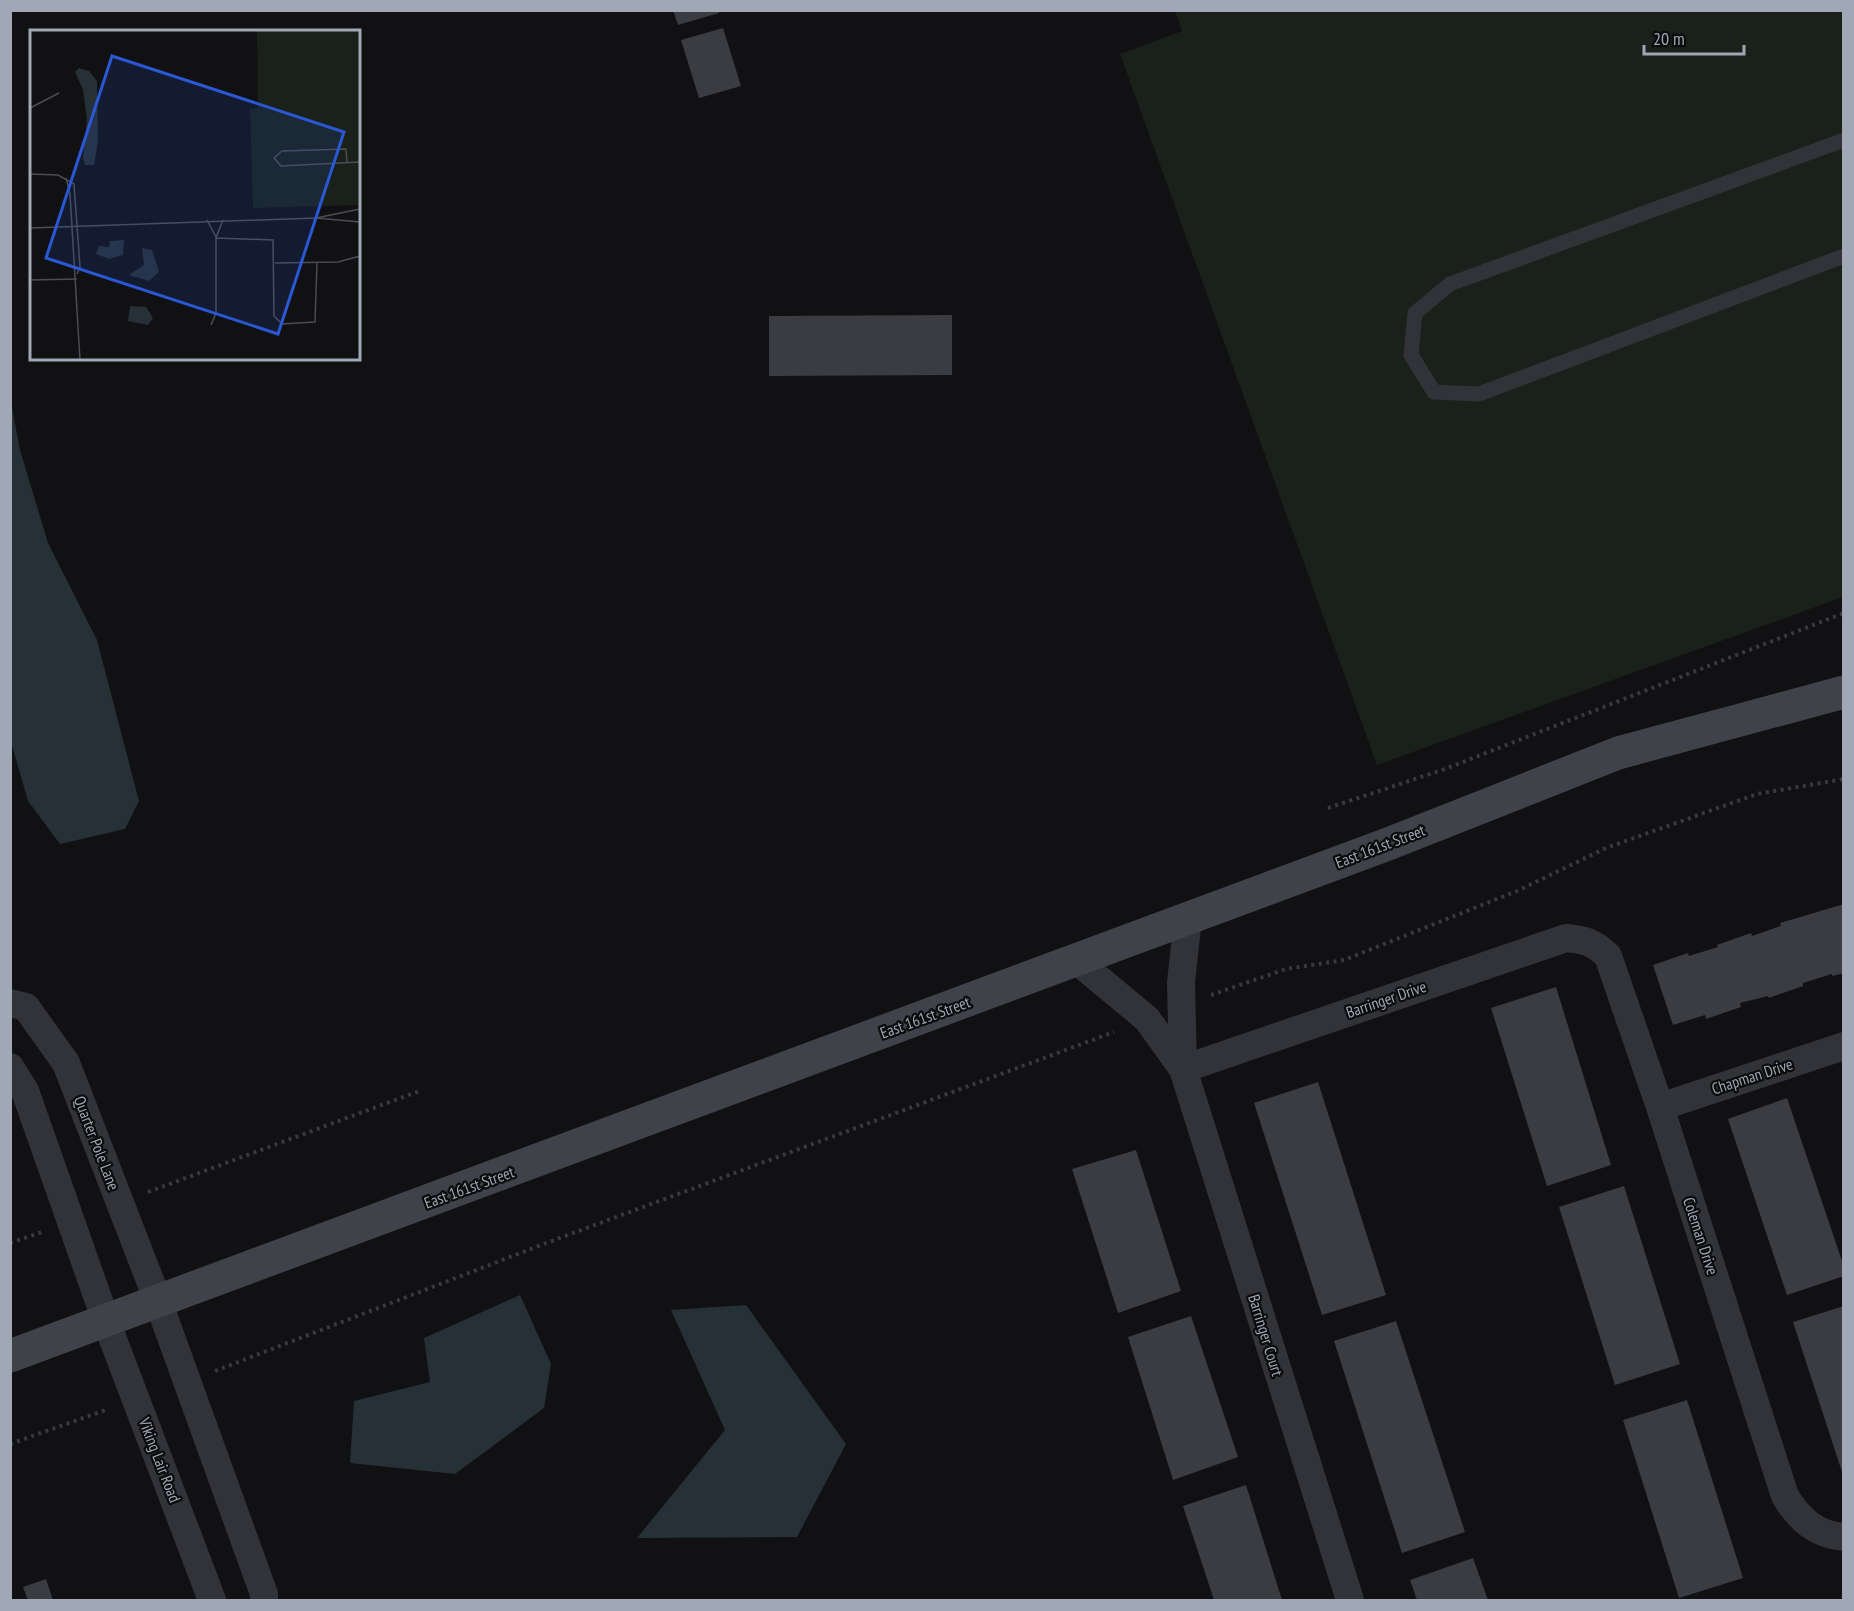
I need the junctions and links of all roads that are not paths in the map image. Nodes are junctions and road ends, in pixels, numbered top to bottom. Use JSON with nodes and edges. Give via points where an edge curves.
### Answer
{"nodes":[{"id":1,"x":1844,"y":140,"type":"edge"},
{"id":2,"x":1844,"y":256,"type":"edge"},
{"id":3,"x":1844,"y":692,"type":"edge"},
{"id":4,"x":1188,"y":918,"type":"junction"},
{"id":5,"x":1591,"y":942,"type":"joint"},
{"id":6,"x":1076,"y":960,"type":"junction"},
{"id":7,"x":10,"y":1003,"type":"edge"},
{"id":8,"x":1844,"y":1046,"type":"edge"},
{"id":9,"x":10,"y":1067,"type":"edge"},
{"id":10,"x":1183,"y":1069,"type":"junction"},
{"id":11,"x":1660,"y":1107,"type":"junction"},
{"id":12,"x":158,"y":1301,"type":"junction"},
{"id":13,"x":105,"y":1321,"type":"junction"},
{"id":14,"x":10,"y":1356,"type":"edge"},
{"id":15,"x":1844,"y":1537,"type":"edge"},
{"id":16,"x":212,"y":1600,"type":"edge"},
{"id":17,"x":264,"y":1600,"type":"edge"},
{"id":18,"x":1350,"y":1600,"type":"edge"}],
"edges":[{"from":1,"to":2,"type":"lane","via":[[1450,284],[1415,313],[1411,355],[1434,392],[1479,394]]},
{"from":3,"to":4,"type":"street","name":"East 161st Street","via":[[1618,753]]},
{"from":4,"to":6,"type":"street","name":"East 161st Street"},
{"from":4,"to":10,"type":"street","name":"Barringer Court","via":[[1181,982]]},
{"from":5,"to":10,"type":"street","name":"Barringer Drive","via":[[1566,938]]},
{"from":5,"to":11,"type":"street","name":"Coleman Drive","via":[[1608,956]]},
{"from":6,"to":10,"type":"street","name":"Barringer Court","via":[[1147,1019]]},
{"from":6,"to":12,"type":"street","name":"East 161st Street"},
{"from":7,"to":12,"type":"street","name":"Quarter Pole Lane","via":[[26,1007],[66,1063]]},
{"from":8,"to":11,"type":"street","name":"Chapman Drive"},
{"from":9,"to":13,"type":"street","via":[[26,1091]]},
{"from":10,"to":18,"type":"street","name":"Barringer Court"},
{"from":11,"to":15,"type":"street","name":"Coleman Drive","via":[[1785,1496],[1813,1528]]},
{"from":12,"to":13,"type":"street","name":"East 161st Street"},
{"from":12,"to":17,"type":"street","name":"Quarter Pole Lane"},
{"from":13,"to":14,"type":"street","name":"East 161st Street"},
{"from":13,"to":16,"type":"street","name":"Viking Lair Road"}]}
